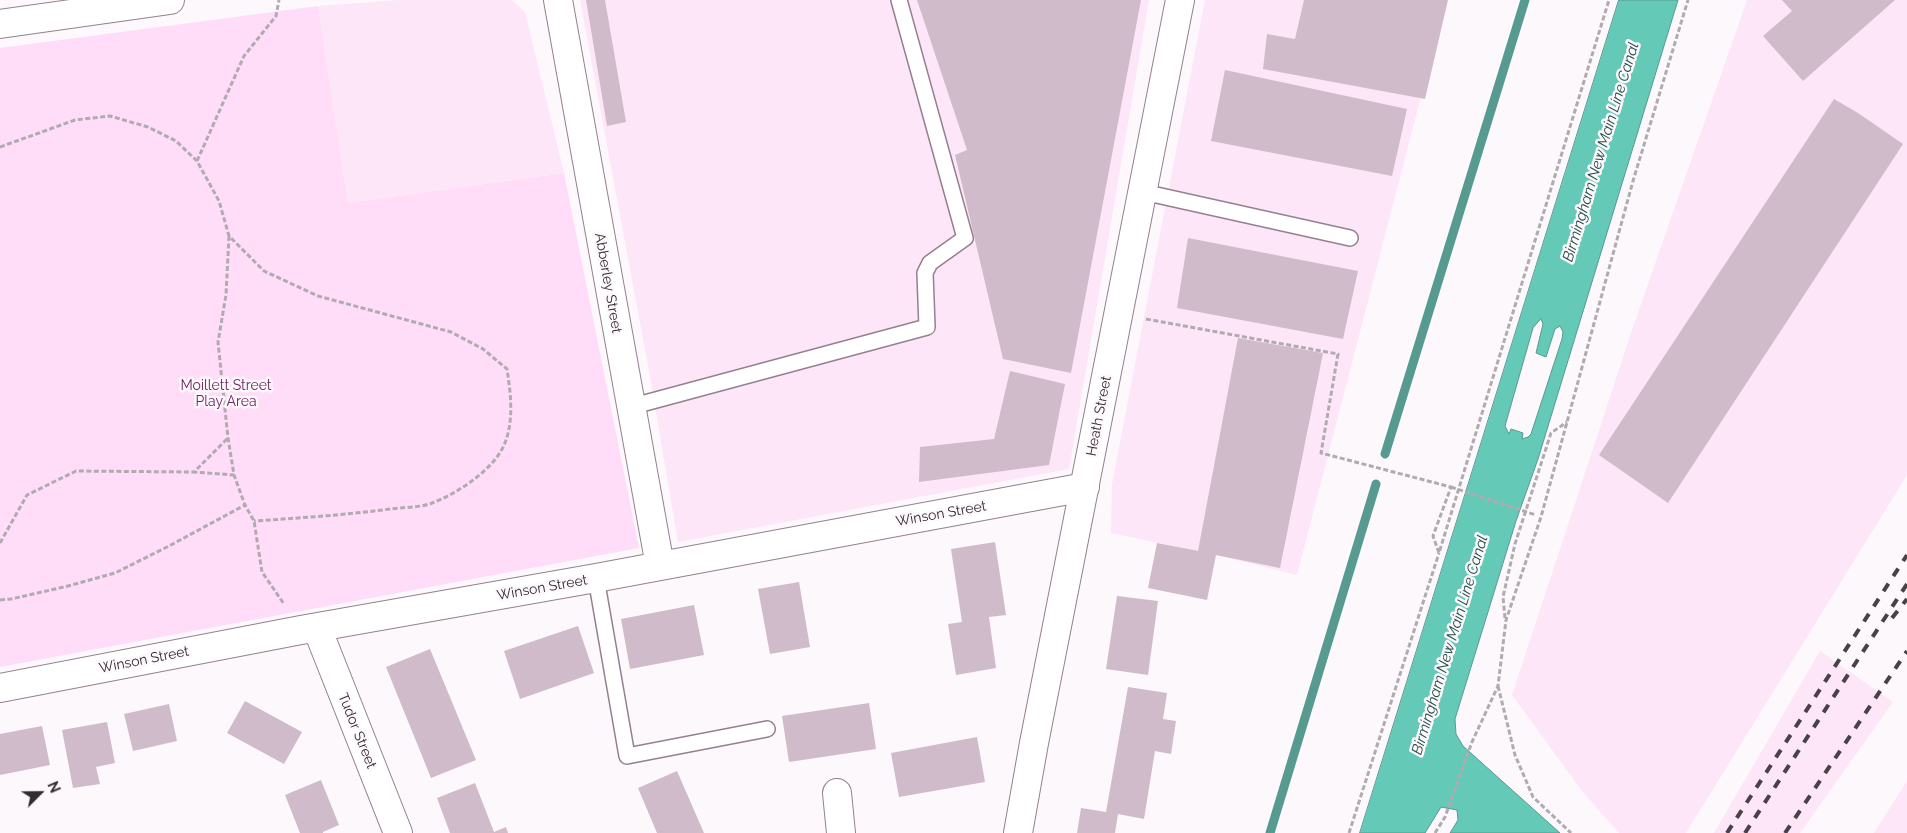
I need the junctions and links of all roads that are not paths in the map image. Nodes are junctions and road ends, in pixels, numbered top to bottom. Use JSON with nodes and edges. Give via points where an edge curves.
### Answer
{"nodes":[{"id":1,"x":170,"y":0,"type":"edge"},
{"id":2,"x":558,"y":0,"type":"edge"},
{"id":3,"x":899,"y":0,"type":"edge"},
{"id":4,"x":1180,"y":0,"type":"edge"},
{"id":5,"x":0,"y":24,"type":"edge"},
{"id":6,"x":1143,"y":192,"type":"junction"},
{"id":7,"x":1350,"y":238,"type":"dead end"},
{"id":8,"x":630,"y":407,"type":"junction"},
{"id":9,"x":1085,"y":488,"type":"junction"},
{"id":10,"x":660,"y":566,"type":"junction"},
{"id":11,"x":596,"y":578,"type":"junction"},
{"id":12,"x":309,"y":629,"type":"junction"},
{"id":13,"x":0,"y":688,"type":"edge"},
{"id":14,"x":767,"y":729,"type":"dead end"},
{"id":15,"x":837,"y":793,"type":"dead end"},
{"id":16,"x":398,"y":833,"type":"edge"},
{"id":17,"x":841,"y":833,"type":"edge"},
{"id":18,"x":1018,"y":833,"type":"edge"}],
"edges":[{"from":1,"to":5,"type":"street"},
{"from":2,"to":8,"type":"street","name":"Abberley Street"},
{"from":3,"to":8,"type":"lane","via":[[965,238],[930,263],[925,273],[927,327]]},
{"from":4,"to":6,"type":"street","name":"Heath Street"},
{"from":6,"to":7,"type":"lane"},
{"from":6,"to":9,"type":"street","name":"Heath Street"},
{"from":8,"to":10,"type":"street","name":"Abberley Street"},
{"from":9,"to":10,"type":"street","name":"Winson Street"},
{"from":9,"to":18,"type":"street","name":"Heath Street"},
{"from":10,"to":11,"type":"street","name":"Winson Street"},
{"from":11,"to":12,"type":"street","name":"Winson Street"},
{"from":11,"to":14,"type":"lane","via":[[627,756]]},
{"from":12,"to":13,"type":"street","name":"Winson Street"},
{"from":12,"to":16,"type":"street","name":"Tudor Street"},
{"from":15,"to":17,"type":"street"}]}
